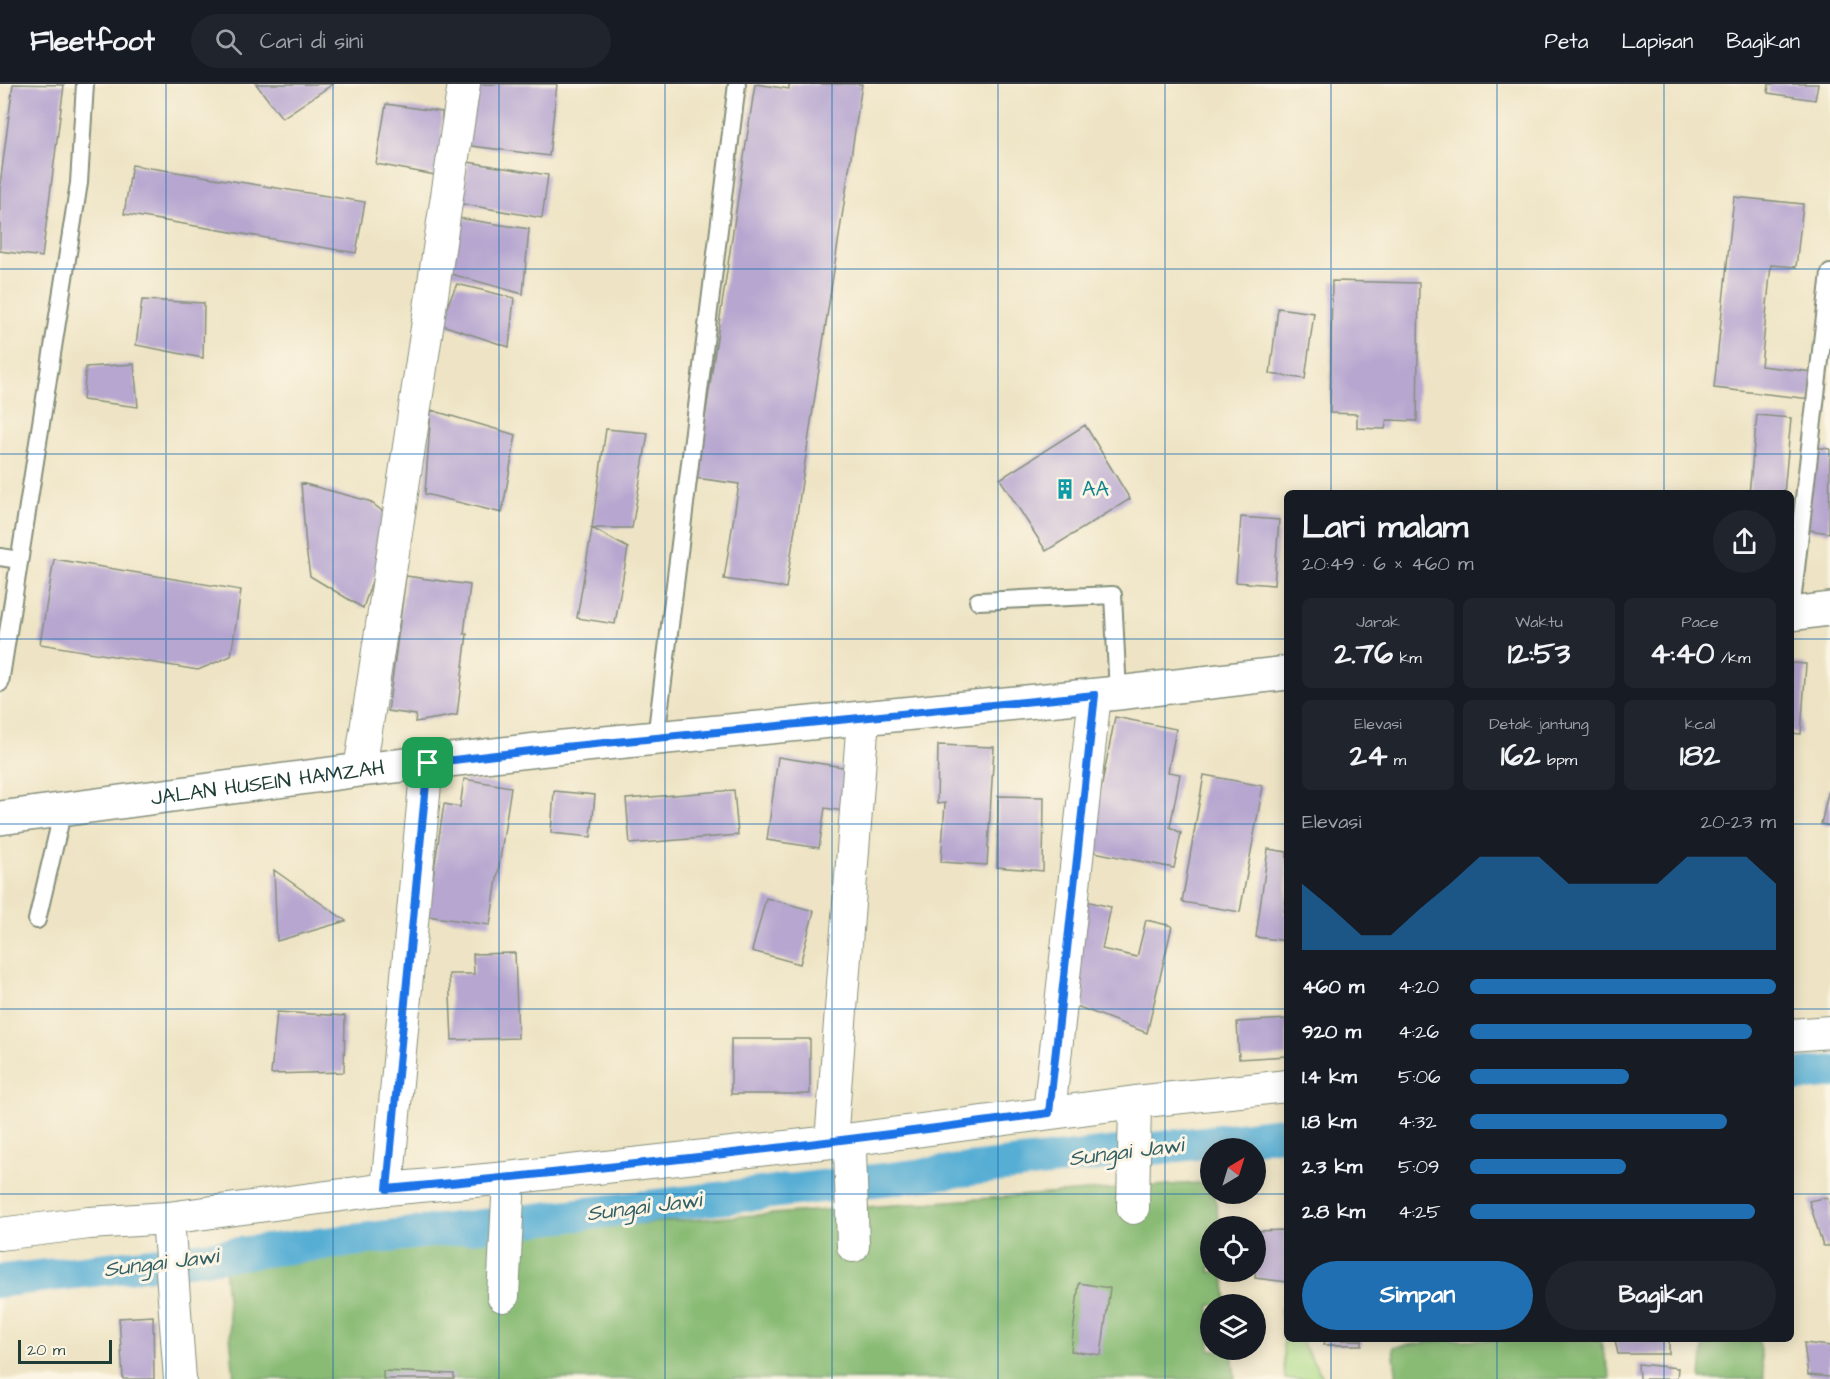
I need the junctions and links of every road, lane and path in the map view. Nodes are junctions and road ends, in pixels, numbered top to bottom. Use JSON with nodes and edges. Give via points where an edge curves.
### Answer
{"nodes":[{"id":1,"x":85,"y":84,"type":"edge"},
{"id":2,"x":464,"y":84,"type":"edge"},
{"id":3,"x":737,"y":84,"type":"edge"},
{"id":4,"x":1830,"y":273,"type":"edge"},
{"id":5,"x":0,"y":557,"type":"edge"},
{"id":6,"x":19,"y":560,"type":"junction"},
{"id":7,"x":1794,"y":587,"type":"edge"},
{"id":8,"x":978,"y":601,"type":"dead end"},
{"id":9,"x":1830,"y":609,"type":"edge"},
{"id":10,"x":1794,"y":613,"type":"edge"},
{"id":11,"x":1284,"y":673,"type":"edge"},
{"id":12,"x":0,"y":683,"type":"edge"},
{"id":13,"x":1106,"y":694,"type":"junction"},
{"id":14,"x":863,"y":718,"type":"junction"},
{"id":15,"x":656,"y":738,"type":"junction"},
{"id":16,"x":428,"y":763,"type":"junction"},
{"id":17,"x":360,"y":770,"type":"junction"},
{"id":18,"x":63,"y":810,"type":"junction"},
{"id":19,"x":0,"y":818,"type":"edge"},
{"id":20,"x":37,"y":920,"type":"dead end"},
{"id":21,"x":1830,"y":1032,"type":"edge"},
{"id":22,"x":1794,"y":1035,"type":"edge"},
{"id":23,"x":1284,"y":1087,"type":"edge"},
{"id":24,"x":1049,"y":1113,"type":"junction"},
{"id":25,"x":1135,"y":1115,"type":"junction"},
{"id":26,"x":839,"y":1136,"type":"junction"},
{"id":27,"x":508,"y":1188,"type":"junction"},
{"id":28,"x":387,"y":1189,"type":"junction"},
{"id":29,"x":1133,"y":1196,"type":"dead end"},
{"id":30,"x":168,"y":1218,"type":"junction"},
{"id":31,"x":0,"y":1234,"type":"edge"},
{"id":32,"x":853,"y":1246,"type":"dead end"},
{"id":33,"x":502,"y":1296,"type":"dead end"},
{"id":34,"x":180,"y":1379,"type":"edge"}],
"edges":[{"from":1,"to":6,"type":"lane","via":[[79,183]]},
{"from":2,"to":17,"type":"street"},
{"from":3,"to":15,"type":"lane"},
{"from":4,"to":7,"type":"lane"},
{"from":5,"to":6,"type":"lane"},
{"from":6,"to":12,"type":"lane"},
{"from":8,"to":13,"type":"lane","via":[[1113,595]]},
{"from":9,"to":10,"type":"street"},
{"from":11,"to":13,"type":"street","name":"JALAN HUSEIN HAMZAH"},
{"from":13,"to":14,"type":"street","name":"JALAN HUSEIN HAMZAH"},
{"from":13,"to":24,"type":"street"},
{"from":14,"to":15,"type":"street","name":"JALAN HUSEIN HAMZAH"},
{"from":14,"to":26,"type":"street"},
{"from":15,"to":16,"type":"street","name":"JALAN HUSEIN HAMZAH"},
{"from":16,"to":17,"type":"street","name":"JALAN HUSEIN HAMZAH"},
{"from":16,"to":28,"type":"street"},
{"from":17,"to":18,"type":"street","name":"JALAN HUSEIN HAMZAH"},
{"from":18,"to":19,"type":"street","name":"JALAN HUSEIN HAMZAH"},
{"from":18,"to":20,"type":"lane"},
{"from":21,"to":22,"type":"street"},
{"from":23,"to":25,"type":"street"},
{"from":24,"to":25,"type":"street"},
{"from":24,"to":26,"type":"street"},
{"from":25,"to":29,"type":"street"},
{"from":26,"to":27,"type":"street"},
{"from":26,"to":32,"type":"street","via":[[852,1214]]},
{"from":27,"to":28,"type":"street"},
{"from":27,"to":33,"type":"street"},
{"from":28,"to":30,"type":"street"},
{"from":30,"to":31,"type":"street"},
{"from":30,"to":34,"type":"street"}]}
